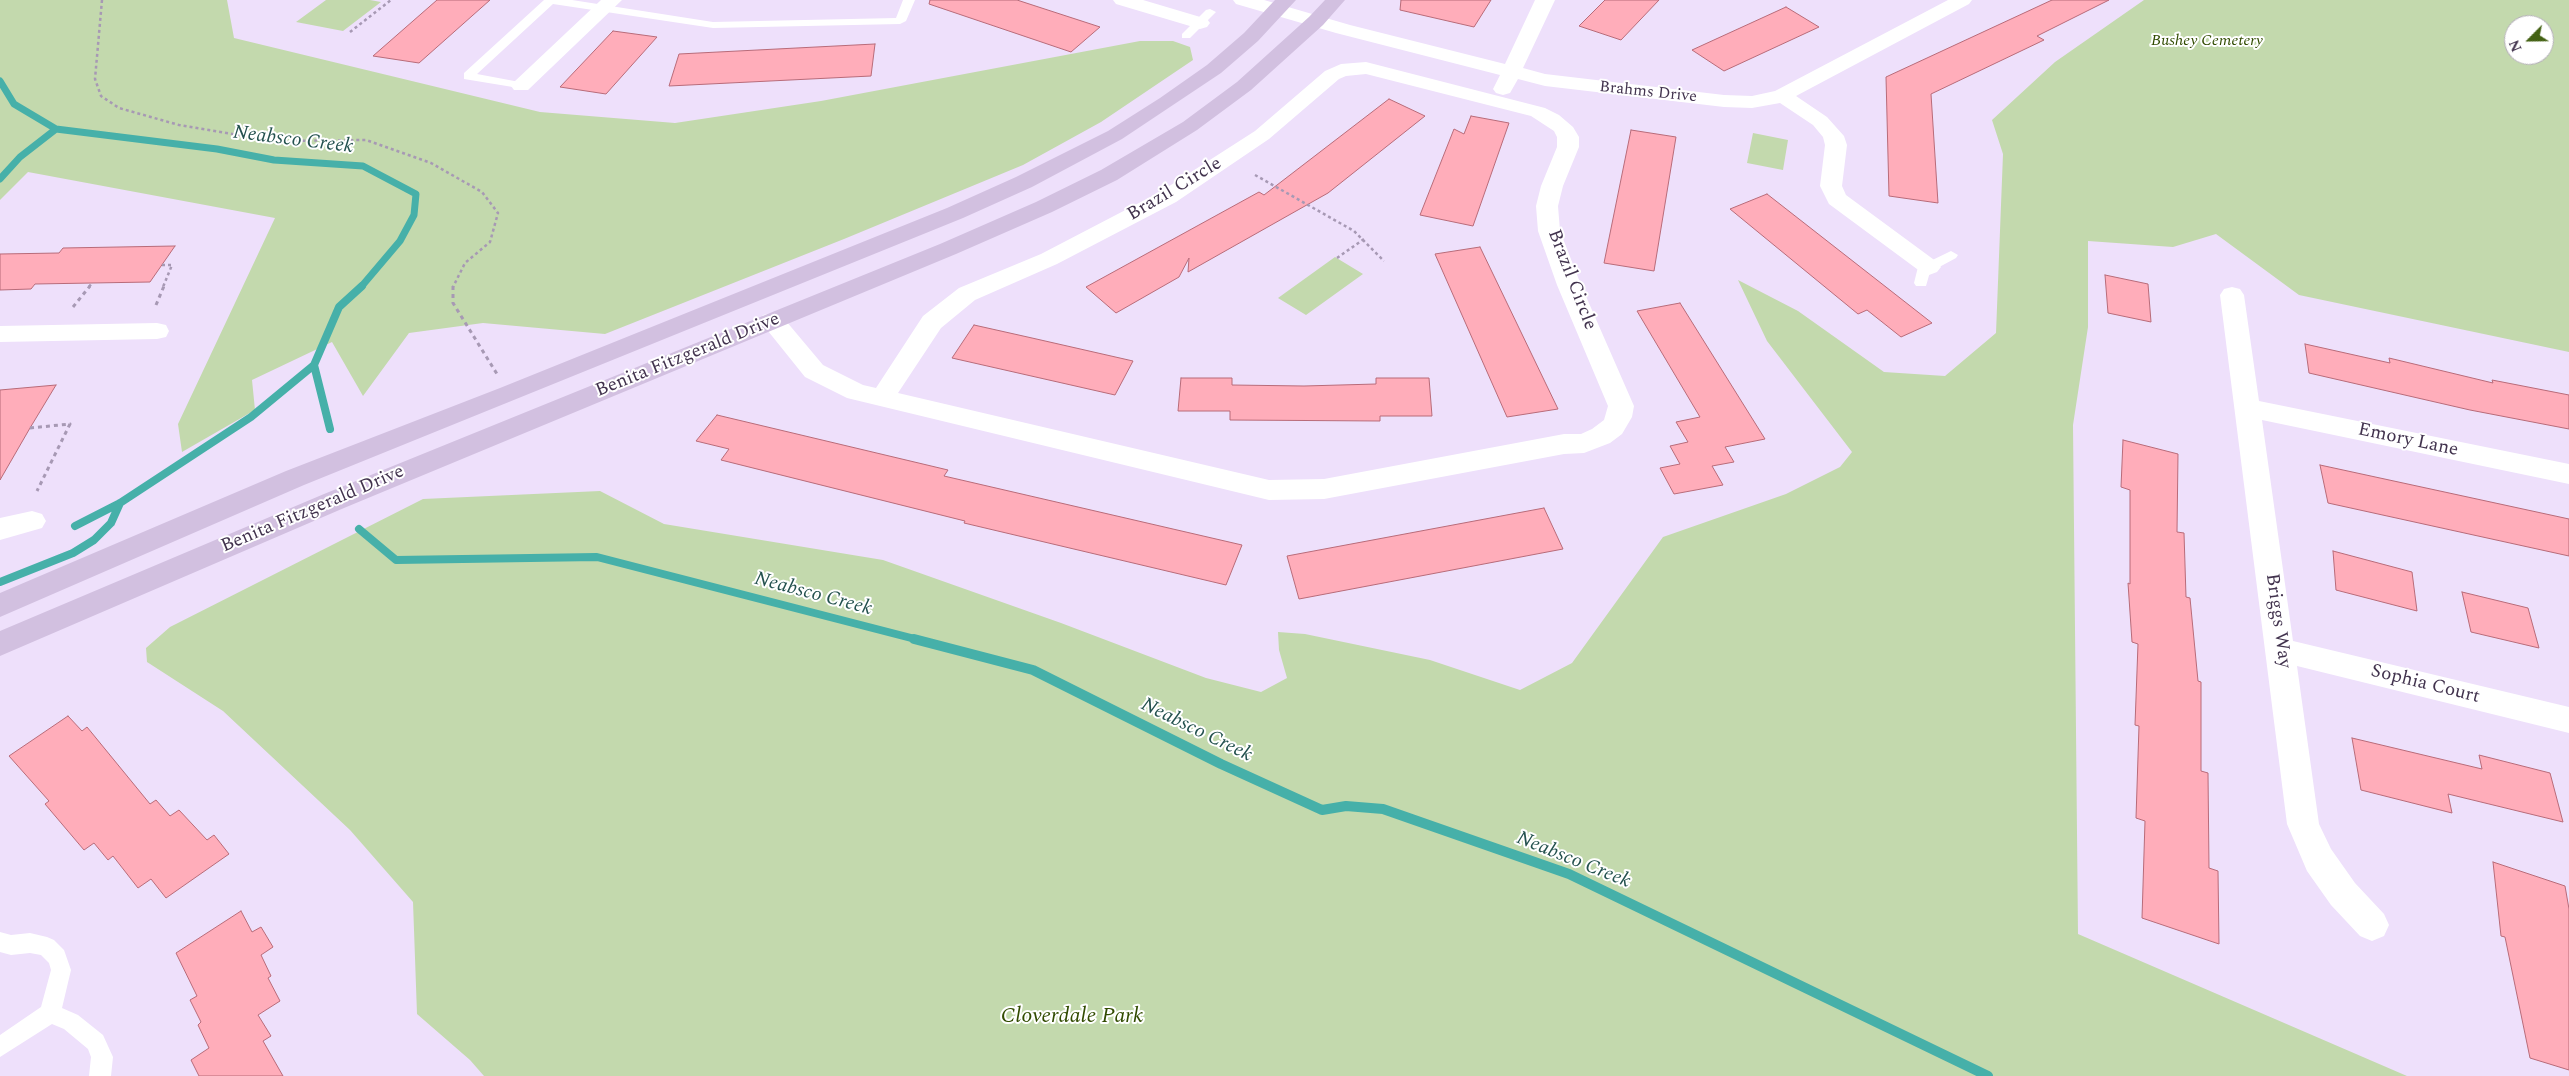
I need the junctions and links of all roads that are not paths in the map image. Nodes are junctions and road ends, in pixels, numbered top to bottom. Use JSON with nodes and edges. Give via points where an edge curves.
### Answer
{"nodes":[{"id":1,"x":551,"y":0,"type":"edge"},
{"id":2,"x":909,"y":0,"type":"edge"},
{"id":3,"x":1123,"y":0,"type":"edge"},
{"id":4,"x":1243,"y":0,"type":"edge"},
{"id":5,"x":1335,"y":0,"type":"edge"},
{"id":6,"x":1545,"y":0,"type":"edge"},
{"id":7,"x":1962,"y":0,"type":"edge"},
{"id":8,"x":608,"y":4,"type":"edge"},
{"id":9,"x":1281,"y":5,"type":"edge"},
{"id":10,"x":1316,"y":21,"type":"junction"},
{"id":11,"x":1199,"y":24,"type":"dead end"},
{"id":12,"x":1510,"y":73,"type":"junction"},
{"id":13,"x":521,"y":86,"type":"joint"},
{"id":14,"x":1782,"y":95,"type":"junction"},
{"id":15,"x":1497,"y":102,"type":"junction"},
{"id":16,"x":1951,"y":255,"type":"dead end"},
{"id":17,"x":1925,"y":275,"type":"joint"},
{"id":18,"x":2232,"y":295,"type":"dead end"},
{"id":19,"x":772,"y":321,"type":"junction"},
{"id":20,"x":156,"y":332,"type":"dead end"},
{"id":21,"x":0,"y":334,"type":"edge"},
{"id":22,"x":882,"y":398,"type":"junction"},
{"id":23,"x":2247,"y":408,"type":"junction"},
{"id":24,"x":2569,"y":474,"type":"edge"},
{"id":25,"x":32,"y":521,"type":"dead end"},
{"id":26,"x":0,"y":529,"type":"edge"},
{"id":27,"x":0,"y":605,"type":"edge"},
{"id":28,"x":0,"y":644,"type":"edge"},
{"id":29,"x":2281,"y":650,"type":"junction"},
{"id":30,"x":2569,"y":720,"type":"edge"},
{"id":31,"x":2372,"y":925,"type":"dead end"},
{"id":32,"x":0,"y":942,"type":"edge"},
{"id":33,"x":50,"y":1013,"type":"junction"},
{"id":34,"x":0,"y":1047,"type":"edge"},
{"id":35,"x":100,"y":1076,"type":"edge"}],
"edges":[{"from":1,"to":8,"type":"lane"},
{"from":1,"to":13,"type":"lane","via":[[468,76]]},
{"from":2,"to":8,"type":"lane","via":[[900,21],[713,25]]},
{"from":3,"to":11,"type":"street"},
{"from":4,"to":9,"type":"street","name":"Brahms Drive"},
{"from":5,"to":10,"type":"main road","name":"Benita Fitzgerald Drive"},
{"from":6,"to":12,"type":"street"},
{"from":7,"to":14,"type":"street","name":"Brahms Drive"},
{"from":8,"to":13,"type":"street"},
{"from":9,"to":10,"type":"street","name":"Brahms Drive"},
{"from":9,"to":27,"type":"main road","name":"Benita Fitzgerald Drive","via":[[1214,69],[1115,134],[1047,171],[955,213],[295,478]]},
{"from":10,"to":12,"type":"street","name":"Brahms Drive"},
{"from":10,"to":19,"type":"main road","name":"Benita Fitzgerald Drive","via":[[1244,86],[1190,126],[1109,175],[948,249]]},
{"from":12,"to":14,"type":"street","name":"Brahms Drive","via":[[1575,85],[1724,101],[1762,101]]},
{"from":12,"to":15,"type":"street"},
{"from":14,"to":17,"type":"street","via":[[1820,120],[1833,136],[1836,146],[1831,186],[1837,199]]},
{"from":15,"to":22,"type":"street","name":"Brazil Circle","via":[[1366,68],[1341,70],[1262,135],[1168,197],[1065,251],[967,294],[946,309],[932,322]]},
{"from":15,"to":22,"type":"street","name":"Brazil Circle","via":[[1552,118],[1568,137],[1568,147],[1547,206],[1550,231],[1569,285],[1619,398],[1619,417],[1601,436],[1584,442],[1300,491],[1269,490]]},
{"from":16,"to":17,"type":"lane"},
{"from":18,"to":23,"type":"street","name":"Briggs Way"},
{"from":19,"to":22,"type":"street","name":"Brazil Circle","via":[[814,370],[856,392]]},
{"from":19,"to":28,"type":"main road","name":"Benita Fitzgerald Drive","via":[[334,501]]},
{"from":20,"to":21,"type":"street"},
{"from":23,"to":24,"type":"street","name":"Emory Lane"},
{"from":23,"to":29,"type":"street","name":"Briggs Way"},
{"from":25,"to":26,"type":"street"},
{"from":29,"to":30,"type":"street","name":"Sophia Court"},
{"from":29,"to":31,"type":"street","name":"Briggs Way","via":[[2303,824],[2319,860],[2343,894]]},
{"from":32,"to":33,"type":"lane","via":[[47,947],[57,957],[61,970]]},
{"from":33,"to":34,"type":"lane"},
{"from":33,"to":35,"type":"lane","via":[[71,1022],[96,1042],[102,1058]]}]}
